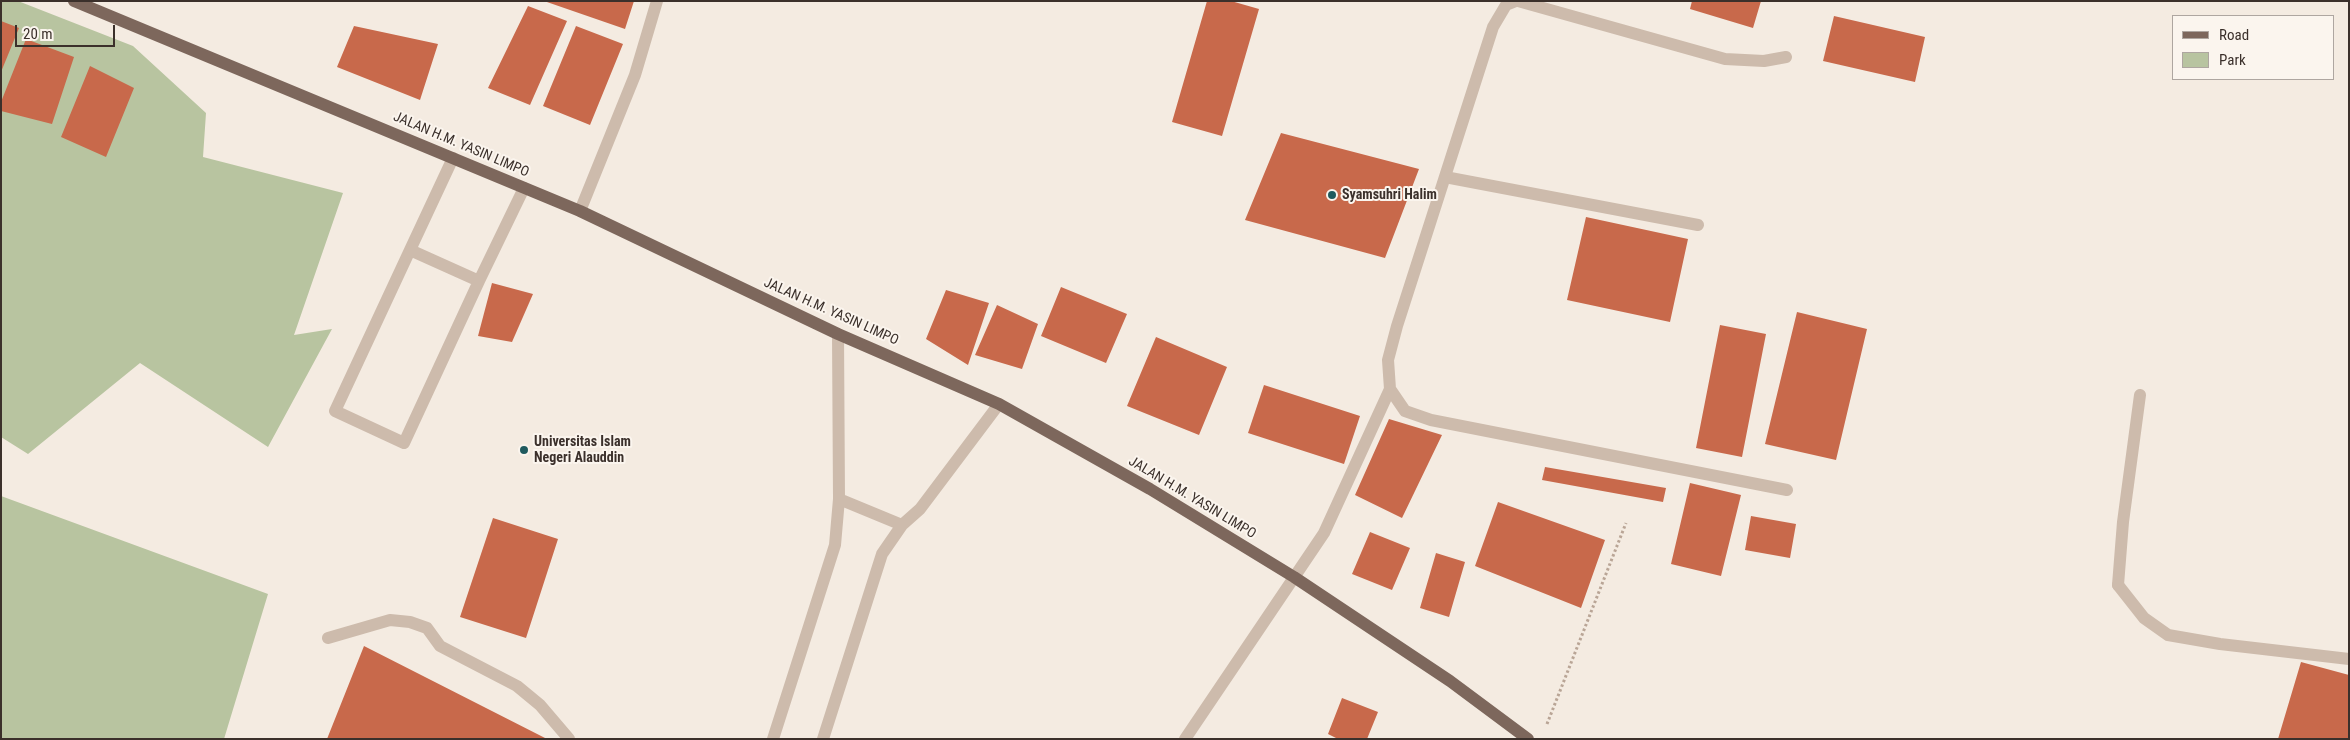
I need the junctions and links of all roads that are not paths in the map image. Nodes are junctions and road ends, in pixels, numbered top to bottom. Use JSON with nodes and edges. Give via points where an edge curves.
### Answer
{"nodes":[{"id":1,"x":74,"y":1,"type":"edge"},
{"id":2,"x":656,"y":1,"type":"edge"},
{"id":3,"x":1517,"y":1,"type":"edge"},
{"id":4,"x":1786,"y":57,"type":"dead end"},
{"id":5,"x":453,"y":158,"type":"junction"},
{"id":6,"x":1445,"y":177,"type":"junction"},
{"id":7,"x":524,"y":188,"type":"junction"},
{"id":8,"x":580,"y":211,"type":"junction"},
{"id":9,"x":1698,"y":225,"type":"dead end"},
{"id":10,"x":410,"y":250,"type":"junction"},
{"id":11,"x":479,"y":281,"type":"junction"},
{"id":12,"x":838,"y":334,"type":"junction"},
{"id":13,"x":1390,"y":389,"type":"junction"},
{"id":14,"x":2140,"y":395,"type":"dead end"},
{"id":15,"x":999,"y":404,"type":"junction"},
{"id":16,"x":1786,"y":490,"type":"dead end"},
{"id":17,"x":839,"y":499,"type":"junction"},
{"id":18,"x":902,"y":525,"type":"junction"},
{"id":19,"x":1294,"y":577,"type":"junction"},
{"id":20,"x":328,"y":638,"type":"dead end"},
{"id":21,"x":2349,"y":660,"type":"edge"},
{"id":22,"x":569,"y":739,"type":"edge"},
{"id":23,"x":773,"y":739,"type":"edge"},
{"id":24,"x":823,"y":739,"type":"edge"},
{"id":25,"x":1185,"y":739,"type":"edge"},
{"id":26,"x":1528,"y":739,"type":"edge"}],
"edges":[{"from":1,"to":5,"type":"main road","name":"JALAN H.M. YASIN LIMPO"},
{"from":2,"to":8,"type":"street","via":[[635,75]]},
{"from":3,"to":4,"type":"street","via":[[1725,60],[1764,61]]},
{"from":3,"to":6,"type":"street","via":[[1506,5],[1493,27]]},
{"from":5,"to":7,"type":"main road","name":"JALAN H.M. YASIN LIMPO"},
{"from":5,"to":10,"type":"street"},
{"from":6,"to":9,"type":"street"},
{"from":6,"to":13,"type":"street","via":[[1388,360]]},
{"from":7,"to":8,"type":"main road","name":"JALAN H.M. YASIN LIMPO"},
{"from":7,"to":11,"type":"street"},
{"from":8,"to":12,"type":"main road","name":"JALAN H.M. YASIN LIMPO"},
{"from":10,"to":11,"type":"street"},
{"from":10,"to":11,"type":"street","via":[[335,411],[404,443]]},
{"from":12,"to":15,"type":"main road","name":"JALAN H.M. YASIN LIMPO"},
{"from":12,"to":17,"type":"street"},
{"from":13,"to":16,"type":"street","via":[[1405,411],[1431,420]]},
{"from":13,"to":19,"type":"street","via":[[1324,533]]},
{"from":14,"to":21,"type":"street","via":[[2118,586],[2144,618],[2168,635]]},
{"from":15,"to":18,"type":"street","via":[[920,509]]},
{"from":15,"to":19,"type":"main road","name":"JALAN H.M. YASIN LIMPO","via":[[1150,489]]},
{"from":17,"to":18,"type":"street"},
{"from":17,"to":23,"type":"street","via":[[835,545]]},
{"from":18,"to":24,"type":"street","via":[[882,554]]},
{"from":19,"to":25,"type":"street"},
{"from":19,"to":26,"type":"main road","name":"JALAN H.M. YASIN LIMPO","via":[[1450,680]]},
{"from":20,"to":22,"type":"street","via":[[390,620],[427,628],[440,646],[517,686],[540,705]]}]}
